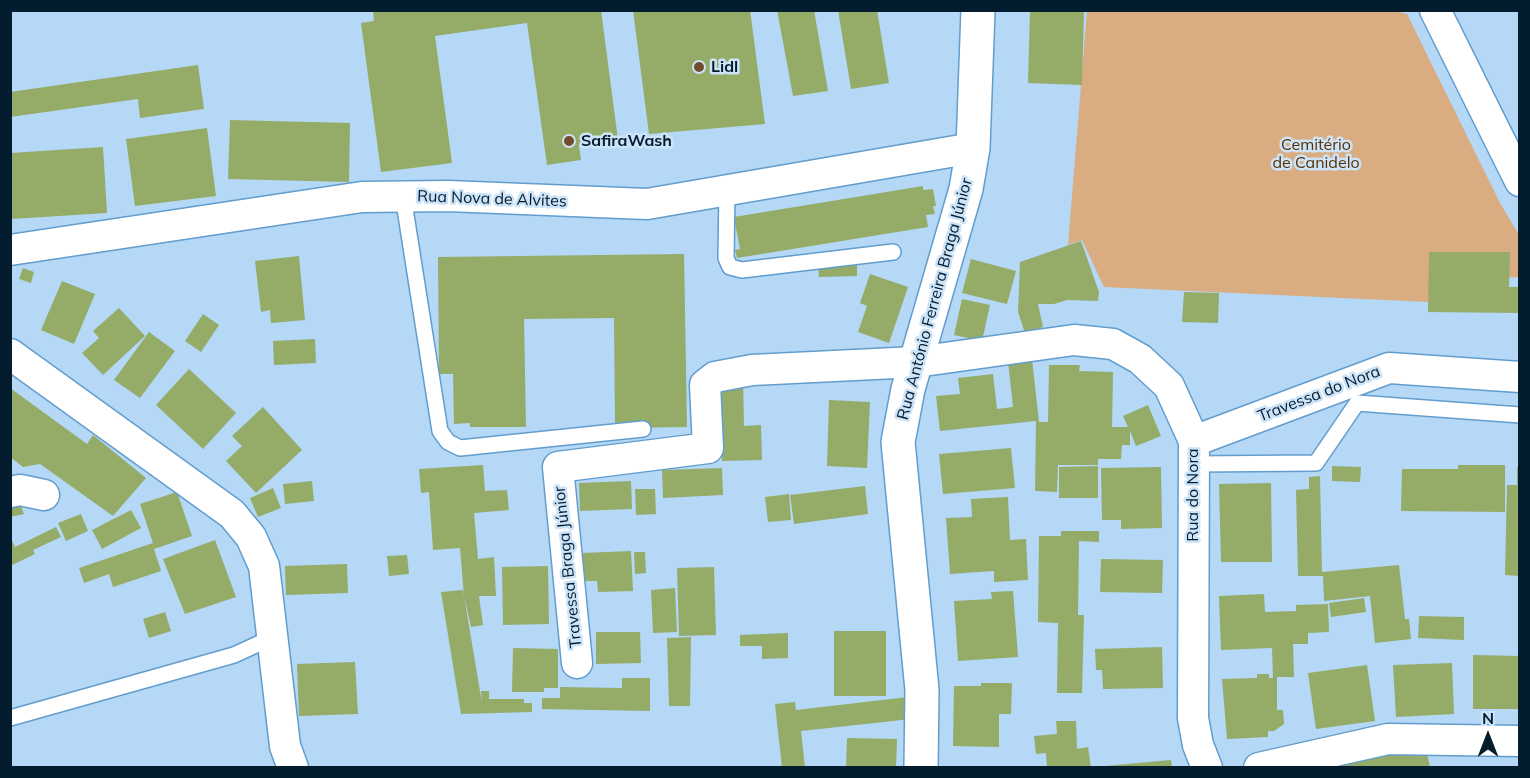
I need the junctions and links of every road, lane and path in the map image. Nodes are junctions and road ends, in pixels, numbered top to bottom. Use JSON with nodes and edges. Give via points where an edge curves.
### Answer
{"nodes":[{"id":1,"x":978,"y":10,"type":"edge"},
{"id":2,"x":1435,"y":10,"type":"edge"},
{"id":3,"x":973,"y":148,"type":"junction"},
{"id":4,"x":1520,"y":181,"type":"edge"},
{"id":5,"x":727,"y":190,"type":"junction"},
{"id":6,"x":403,"y":196,"type":"junction"},
{"id":7,"x":10,"y":250,"type":"edge"},
{"id":8,"x":893,"y":252,"type":"dead end"},
{"id":9,"x":10,"y":354,"type":"edge"},
{"id":10,"x":916,"y":362,"type":"junction"},
{"id":11,"x":1520,"y":377,"type":"edge"},
{"id":12,"x":1520,"y":415,"type":"edge"},
{"id":13,"x":643,"y":429,"type":"dead end"},
{"id":14,"x":1194,"y":452,"type":"junction"},
{"id":15,"x":10,"y":492,"type":"edge"},
{"id":16,"x":44,"y":495,"type":"dead end"},
{"id":17,"x":270,"y":638,"type":"junction"},
{"id":18,"x":577,"y":663,"type":"dead end"},
{"id":19,"x":10,"y":718,"type":"edge"},
{"id":20,"x":1520,"y":741,"type":"edge"},
{"id":21,"x":293,"y":768,"type":"edge"},
{"id":22,"x":921,"y":768,"type":"edge"},
{"id":23,"x":1207,"y":768,"type":"edge"},
{"id":24,"x":1259,"y":768,"type":"edge"}],
"edges":[{"from":1,"to":3,"type":"street","name":"Rua António Ferreira Braga Júnior"},
{"from":2,"to":4,"type":"street"},
{"from":3,"to":5,"type":"street","name":"Rua Nova de Alvites"},
{"from":3,"to":10,"type":"street","name":"Rua António Ferreira Braga Júnior","via":[[966,189]]},
{"from":5,"to":6,"type":"street","name":"Rua Nova de Alvites","via":[[647,204]]},
{"from":5,"to":8,"type":"lane","via":[[726,258],[730,267],[742,270]]},
{"from":6,"to":7,"type":"street","name":"Rua Nova de Alvites","via":[[362,197]]},
{"from":6,"to":13,"type":"lane","via":[[440,431],[448,442],[460,448]]},
{"from":9,"to":17,"type":"street","via":[[232,514],[251,537],[264,566]]},
{"from":10,"to":14,"type":"street","name":"Rua do Nora","via":[[1074,340],[1113,344],[1140,359],[1169,386]]},
{"from":10,"to":18,"type":"street","name":"Travessa Braga Júnior","via":[[752,370],[715,377],[705,385],[708,448],[558,466]]},
{"from":10,"to":22,"type":"street","name":"Rua António Ferreira Braga Júnior","via":[[898,442],[922,690]]},
{"from":11,"to":14,"type":"street","name":"Travessa do Nora","via":[[1389,368]]},
{"from":12,"to":14,"type":"lane","via":[[1357,402],[1316,463]]},
{"from":14,"to":23,"type":"street","name":"Rua do Nora","via":[[1193,718]]},
{"from":15,"to":16,"type":"street"},
{"from":17,"to":19,"type":"lane","via":[[234,655]]},
{"from":17,"to":21,"type":"street","via":[[285,746]]},
{"from":20,"to":24,"type":"street","via":[[1388,739]]}]}
